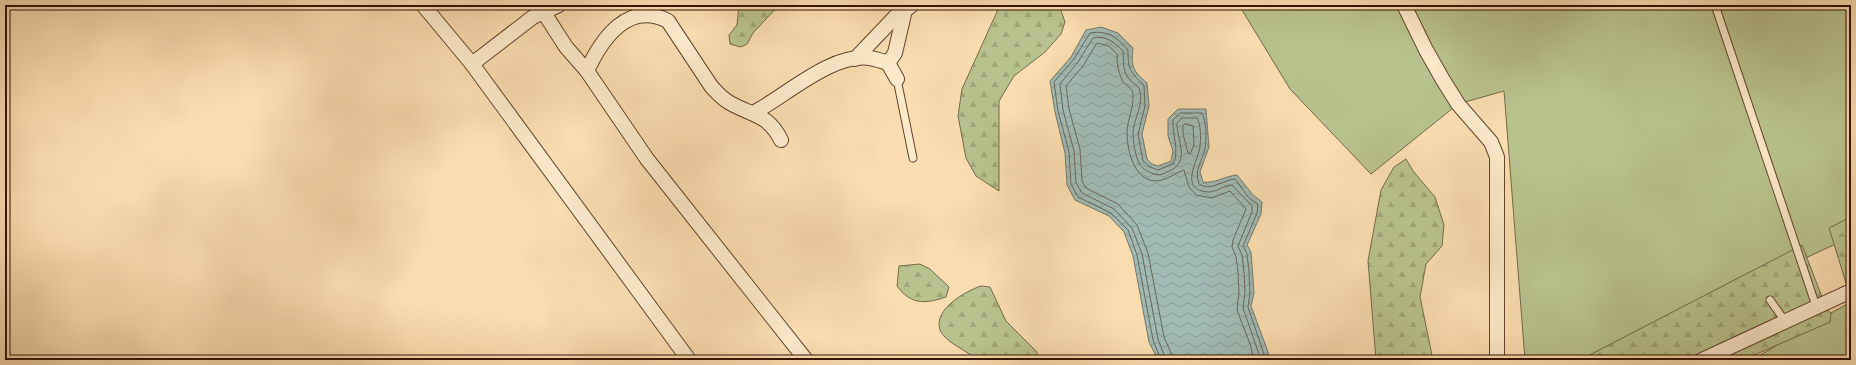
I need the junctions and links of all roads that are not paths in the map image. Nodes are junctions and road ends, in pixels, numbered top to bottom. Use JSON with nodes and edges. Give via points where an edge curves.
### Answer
{"nodes":[{"id":1,"x":423,"y":5,"type":"edge"},
{"id":2,"x":559,"y":5,"type":"edge"},
{"id":3,"x":1404,"y":5,"type":"edge"},
{"id":4,"x":1715,"y":5,"type":"edge"},
{"id":5,"x":541,"y":8,"type":"edge"},
{"id":6,"x":625,"y":8,"type":"edge"},
{"id":7,"x":909,"y":8,"type":"edge"},
{"id":8,"x":855,"y":59,"type":"junction"},
{"id":9,"x":888,"y":63,"type":"junction"},
{"id":10,"x":472,"y":64,"type":"junction"},
{"id":11,"x":587,"y":71,"type":"junction"},
{"id":12,"x":897,"y":79,"type":"joint"},
{"id":13,"x":753,"y":113,"type":"junction"},
{"id":14,"x":781,"y":140,"type":"dead end"},
{"id":15,"x":913,"y":158,"type":"dead end"},
{"id":16,"x":1851,"y":291,"type":"edge"},
{"id":17,"x":1770,"y":300,"type":"dead end"},
{"id":18,"x":1816,"y":306,"type":"junction"},
{"id":19,"x":1785,"y":321,"type":"junction"},
{"id":20,"x":689,"y":360,"type":"edge"},
{"id":21,"x":806,"y":360,"type":"edge"},
{"id":22,"x":1498,"y":360,"type":"edge"},
{"id":23,"x":1702,"y":360,"type":"edge"}],
"edges":[{"from":1,"to":10,"type":"street"},
{"from":2,"to":5,"type":"street"},
{"from":3,"to":22,"type":"street","via":[[1443,80],[1458,104],[1491,142],[1497,157]]},
{"from":4,"to":18,"type":"lane"},
{"from":5,"to":10,"type":"street"},
{"from":5,"to":11,"type":"street","via":[[566,47]]},
{"from":6,"to":11,"type":"street","via":[[616,19]]},
{"from":6,"to":13,"type":"street","via":[[648,7],[662,16],[711,86],[730,103]]},
{"from":7,"to":8,"type":"street","via":[[895,17]]},
{"from":7,"to":9,"type":"street","via":[[895,53]]},
{"from":8,"to":9,"type":"street","via":[[869,58]]},
{"from":8,"to":13,"type":"street","via":[[819,72]]},
{"from":9,"to":12,"type":"street"},
{"from":10,"to":20,"type":"street"},
{"from":11,"to":21,"type":"street","via":[[652,164]]},
{"from":12,"to":15,"type":"lane"},
{"from":13,"to":14,"type":"street","via":[[763,117],[775,128]]},
{"from":16,"to":18,"type":"street"},
{"from":17,"to":19,"type":"lane"},
{"from":18,"to":19,"type":"street"},
{"from":19,"to":23,"type":"street"}]}
